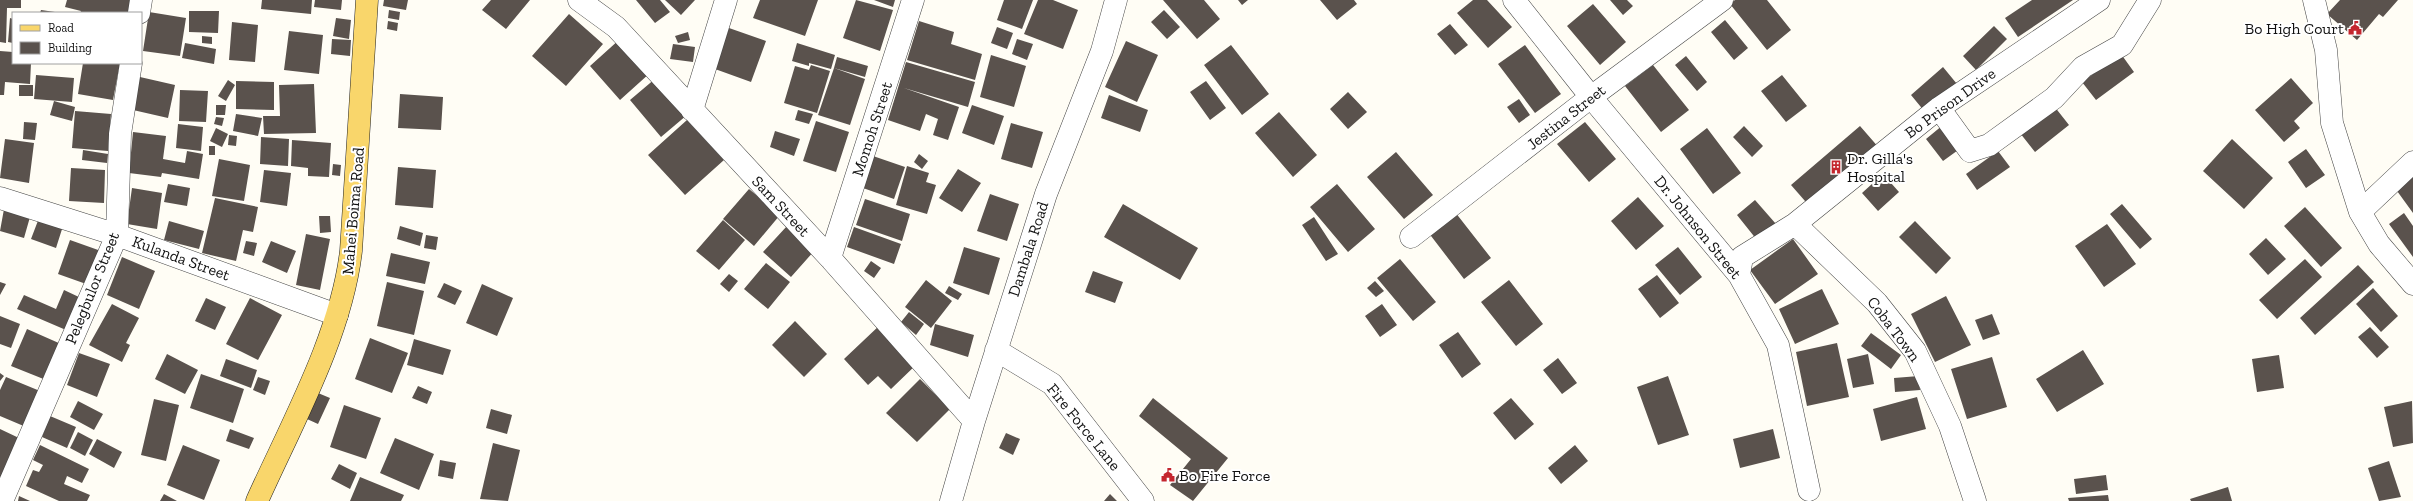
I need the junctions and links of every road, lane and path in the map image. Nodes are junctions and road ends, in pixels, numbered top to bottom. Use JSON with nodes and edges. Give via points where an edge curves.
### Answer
{"nodes":[{"id":1,"x":141,"y":0,"type":"edge"},
{"id":2,"x":367,"y":0,"type":"edge"},
{"id":3,"x":579,"y":0,"type":"edge"},
{"id":4,"x":726,"y":0,"type":"edge"},
{"id":5,"x":913,"y":0,"type":"edge"},
{"id":6,"x":1116,"y":0,"type":"edge"},
{"id":7,"x":1514,"y":0,"type":"edge"},
{"id":8,"x":1722,"y":0,"type":"edge"},
{"id":9,"x":2099,"y":0,"type":"edge"},
{"id":10,"x":2150,"y":0,"type":"edge"},
{"id":11,"x":2314,"y":0,"type":"edge"},
{"id":12,"x":139,"y":12,"type":"edge"},
{"id":13,"x":131,"y":64,"type":"edge"},
{"id":14,"x":1591,"y":97,"type":"junction"},
{"id":15,"x":1939,"y":108,"type":"junction"},
{"id":16,"x":692,"y":110,"type":"junction"},
{"id":17,"x":2413,"y":162,"type":"edge"},
{"id":18,"x":0,"y":198,"type":"edge"},
{"id":19,"x":2360,"y":212,"type":"junction"},
{"id":20,"x":1795,"y":224,"type":"junction"},
{"id":21,"x":117,"y":235,"type":"junction"},
{"id":22,"x":1411,"y":237,"type":"dead end"},
{"id":23,"x":830,"y":258,"type":"junction"},
{"id":24,"x":1739,"y":275,"type":"junction"},
{"id":25,"x":2413,"y":284,"type":"edge"},
{"id":26,"x":337,"y":315,"type":"junction"},
{"id":27,"x":996,"y":350,"type":"junction"},
{"id":28,"x":974,"y":421,"type":"junction"},
{"id":29,"x":1809,"y":490,"type":"dead end"},
{"id":30,"x":2,"y":501,"type":"edge"},
{"id":31,"x":257,"y":501,"type":"edge"},
{"id":32,"x":951,"y":501,"type":"edge"},
{"id":33,"x":1142,"y":501,"type":"edge"},
{"id":34,"x":1975,"y":501,"type":"edge"}],
"edges":[{"from":1,"to":12,"type":"street"},
{"from":2,"to":26,"type":"main road","name":"Mahei Boima Road","via":[[351,252],[348,280]]},
{"from":3,"to":16,"type":"street","name":"Sam Street","via":[[616,27]]},
{"from":4,"to":16,"type":"street"},
{"from":5,"to":23,"type":"street","name":"Momoh Street"},
{"from":6,"to":27,"type":"street","name":"Dambala Road","via":[[1102,51],[1046,194]]},
{"from":7,"to":14,"type":"street","name":"Dr. Johnson Street"},
{"from":8,"to":14,"type":"street","name":"Jestina Street"},
{"from":9,"to":15,"type":"street","name":"Bo Prison Drive"},
{"from":10,"to":15,"type":"street","via":[[2122,45],[2083,67],[2054,98],[1989,145],[1970,152]]},
{"from":11,"to":19,"type":"street","via":[[2326,50],[2332,123]]},
{"from":13,"to":21,"type":"street","name":"Pelegbulor Street","via":[[120,134]]},
{"from":14,"to":22,"type":"street","name":"Jestina Street"},
{"from":14,"to":24,"type":"street","name":"Dr. Johnson Street"},
{"from":15,"to":20,"type":"street","name":"Bo Prison Drive"},
{"from":16,"to":23,"type":"street","name":"Sam Street"},
{"from":17,"to":19,"type":"street"},
{"from":18,"to":21,"type":"street","name":"Kulanda Street"},
{"from":19,"to":25,"type":"street","via":[[2379,244]]},
{"from":20,"to":24,"type":"street","name":"Bo Prison Drive","via":[[1742,257]]},
{"from":20,"to":34,"type":"street","name":"Coba Town","via":[[1877,303],[1915,351],[1950,426]]},
{"from":21,"to":26,"type":"street","name":"Kulanda Street"},
{"from":21,"to":30,"type":"street","name":"Pelegbulor Street"},
{"from":23,"to":28,"type":"street","name":"Sam Street"},
{"from":24,"to":29,"type":"street","name":"Dr. Johnson Street","via":[[1778,346]]},
{"from":26,"to":31,"type":"main road","name":"Mahei Boima Road"},
{"from":27,"to":28,"type":"street","name":"Dambala Road"},
{"from":27,"to":33,"type":"street","name":"Fire Force Lane","via":[[1052,384]]},
{"from":28,"to":32,"type":"street","name":"Dambala Road"}]}
